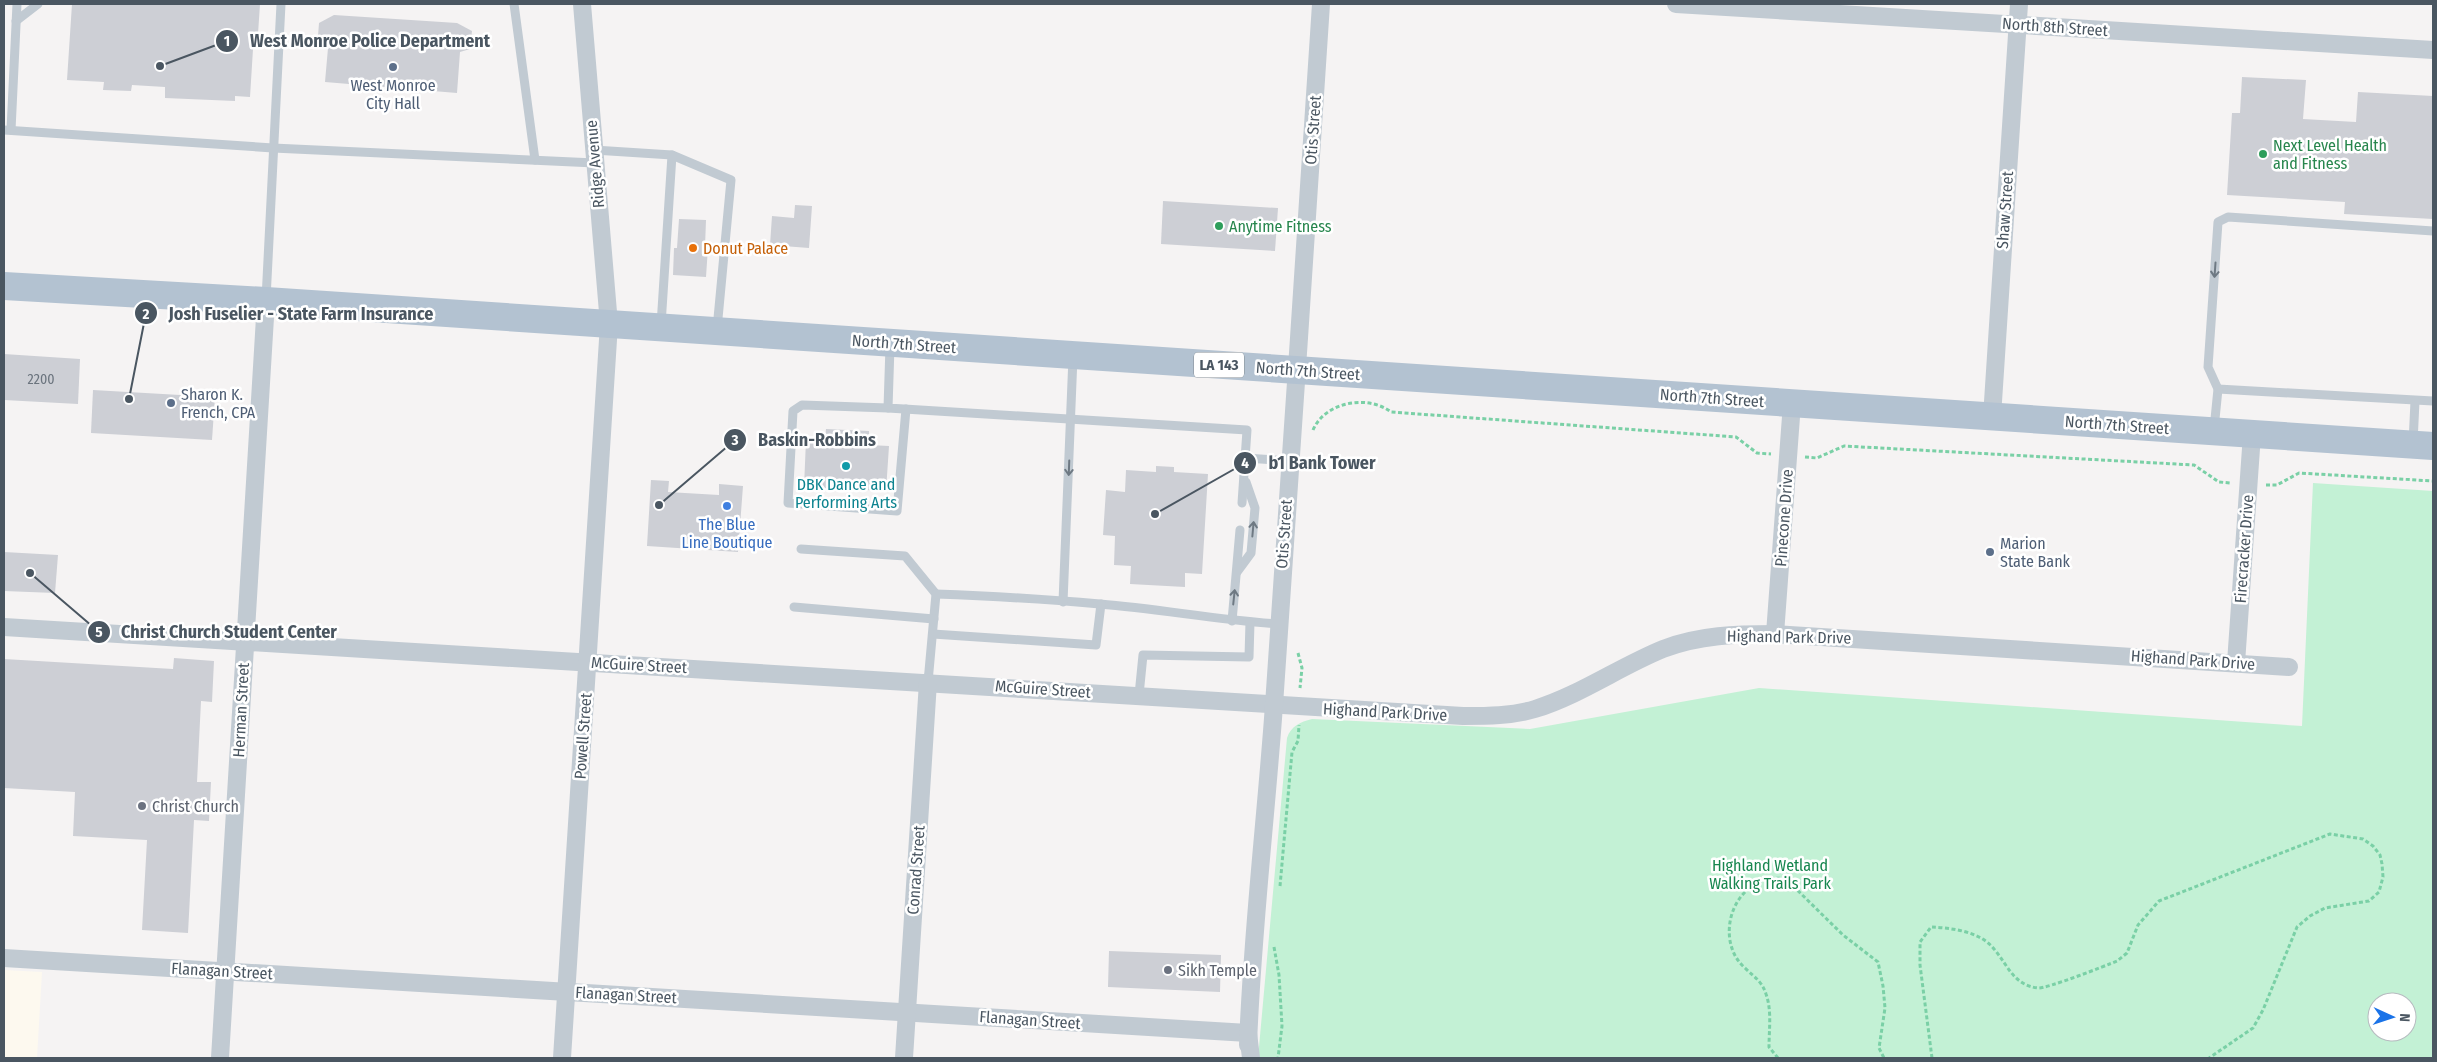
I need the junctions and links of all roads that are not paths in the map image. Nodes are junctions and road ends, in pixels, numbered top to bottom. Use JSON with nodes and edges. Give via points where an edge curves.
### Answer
{"nodes":[{"id":1,"x":17,"y":4,"type":"edge"},
{"id":2,"x":38,"y":4,"type":"edge"},
{"id":3,"x":280,"y":4,"type":"edge"},
{"id":4,"x":514,"y":4,"type":"edge"},
{"id":5,"x":582,"y":4,"type":"edge"},
{"id":6,"x":1321,"y":4,"type":"edge"},
{"id":7,"x":1676,"y":4,"type":"edge"},
{"id":8,"x":2019,"y":4,"type":"edge"},
{"id":9,"x":16,"y":21,"type":"junction"},
{"id":10,"x":2017,"y":25,"type":"junction"},
{"id":11,"x":2433,"y":50,"type":"edge"},
{"id":12,"x":7,"y":130,"type":"edge"},
{"id":13,"x":272,"y":148,"type":"junction"},
{"id":14,"x":672,"y":155,"type":"junction"},
{"id":15,"x":595,"y":156,"type":"junction"},
{"id":16,"x":535,"y":160,"type":"junction"},
{"id":17,"x":2433,"y":231,"type":"edge"},
{"id":18,"x":4,"y":286,"type":"edge"},
{"id":19,"x":266,"y":301,"type":"junction"},
{"id":20,"x":609,"y":324,"type":"junction"},
{"id":21,"x":660,"y":328,"type":"junction"},
{"id":22,"x":716,"y":332,"type":"junction"},
{"id":23,"x":890,"y":343,"type":"junction"},
{"id":24,"x":1073,"y":356,"type":"junction"},
{"id":25,"x":1298,"y":370,"type":"junction"},
{"id":26,"x":2218,"y":389,"type":"junction"},
{"id":27,"x":2415,"y":401,"type":"junction"},
{"id":28,"x":2433,"y":401,"type":"edge"},
{"id":29,"x":1792,"y":403,"type":"junction"},
{"id":30,"x":888,"y":408,"type":"junction"},
{"id":31,"x":906,"y":409,"type":"junction"},
{"id":32,"x":1992,"y":417,"type":"junction"},
{"id":33,"x":1071,"y":420,"type":"junction"},
{"id":34,"x":2214,"y":432,"type":"junction"},
{"id":35,"x":2252,"y":434,"type":"junction"},
{"id":36,"x":2423,"y":445,"type":"edge"},
{"id":37,"x":1245,"y":458,"type":"junction"},
{"id":38,"x":1289,"y":461,"type":"junction"},
{"id":39,"x":1244,"y":477,"type":"junction"},
{"id":40,"x":1242,"y":503,"type":"dead end"},
{"id":41,"x":1240,"y":530,"type":"dead end"},
{"id":42,"x":801,"y":549,"type":"dead end"},
{"id":43,"x":1237,"y":572,"type":"junction"},
{"id":44,"x":936,"y":594,"type":"junction"},
{"id":45,"x":1063,"y":602,"type":"junction"},
{"id":46,"x":1101,"y":604,"type":"junction"},
{"id":47,"x":794,"y":607,"type":"dead end"},
{"id":48,"x":934,"y":619,"type":"junction"},
{"id":49,"x":1232,"y":621,"type":"junction"},
{"id":50,"x":1250,"y":622,"type":"junction"},
{"id":51,"x":1278,"y":624,"type":"junction"},
{"id":52,"x":4,"y":627,"type":"edge"},
{"id":53,"x":932,"y":634,"type":"junction"},
{"id":54,"x":1775,"y":634,"type":"junction"},
{"id":55,"x":245,"y":641,"type":"junction"},
{"id":56,"x":587,"y":662,"type":"junction"},
{"id":57,"x":2236,"y":663,"type":"junction"},
{"id":58,"x":2289,"y":667,"type":"dead end"},
{"id":59,"x":928,"y":682,"type":"junction"},
{"id":60,"x":1139,"y":695,"type":"junction"},
{"id":61,"x":1274,"y":706,"type":"junction"},
{"id":62,"x":4,"y":958,"type":"edge"},
{"id":63,"x":226,"y":971,"type":"junction"},
{"id":64,"x":566,"y":991,"type":"junction"},
{"id":65,"x":907,"y":1012,"type":"junction"},
{"id":66,"x":1248,"y":1034,"type":"junction"},
{"id":67,"x":220,"y":1058,"type":"edge"},
{"id":68,"x":562,"y":1058,"type":"edge"},
{"id":69,"x":904,"y":1058,"type":"edge"},
{"id":70,"x":1249,"y":1058,"type":"edge"}],
"edges":[{"from":1,"to":9,"type":"lane"},
{"from":2,"to":9,"type":"lane"},
{"from":3,"to":13,"type":"lane"},
{"from":4,"to":16,"type":"lane"},
{"from":5,"to":15,"type":"street","name":"Ridge Avenue"},
{"from":6,"to":25,"type":"street","name":"Otis Street"},
{"from":7,"to":10,"type":"street","name":"North 8th Street"},
{"from":8,"to":10,"type":"street","name":"Shaw Street"},
{"from":9,"to":12,"type":"lane"},
{"from":10,"to":11,"type":"street","name":"North 8th Street"},
{"from":10,"to":32,"type":"street","name":"Shaw Street"},
{"from":12,"to":13,"type":"lane"},
{"from":13,"to":16,"type":"lane"},
{"from":13,"to":19,"type":"lane"},
{"from":14,"to":15,"type":"lane"},
{"from":14,"to":21,"type":"lane"},
{"from":14,"to":22,"type":"lane","via":[[731,180]]},
{"from":15,"to":16,"type":"lane"},
{"from":15,"to":20,"type":"street","name":"Ridge Avenue"},
{"from":17,"to":26,"type":"lane","one_way":true,"via":[[2228,217],[2218,222],[2208,367]]},
{"from":18,"to":19,"type":"main road","name":"North 7th Street","number":"LA 143"},
{"from":19,"to":20,"type":"main road","name":"North 7th Street","number":"LA 143"},
{"from":19,"to":55,"type":"street","name":"Herman Street"},
{"from":20,"to":21,"type":"main road","name":"North 7th Street","number":"LA 143"},
{"from":20,"to":56,"type":"street","name":"Powell Street"},
{"from":21,"to":22,"type":"main road","name":"North 7th Street","number":"LA 143"},
{"from":22,"to":23,"type":"main road","name":"North 7th Street","number":"LA 143"},
{"from":23,"to":24,"type":"main road","name":"North 7th Street","number":"LA 143"},
{"from":23,"to":30,"type":"lane"},
{"from":24,"to":25,"type":"main road","name":"North 7th Street","number":"LA 143"},
{"from":24,"to":33,"type":"lane"},
{"from":25,"to":29,"type":"main road","name":"North 7th Street","number":"LA 143"},
{"from":25,"to":38,"type":"street","name":"Otis Street"},
{"from":26,"to":27,"type":"lane"},
{"from":26,"to":34,"type":"lane"},
{"from":27,"to":28,"type":"lane"},
{"from":27,"to":36,"type":"lane"},
{"from":29,"to":32,"type":"main road","name":"North 7th Street","number":"LA 143"},
{"from":29,"to":54,"type":"street","name":"Pinecone Drive"},
{"from":30,"to":31,"type":"lane"},
{"from":30,"to":31,"type":"lane","via":[[802,405],[793,411],[788,503],[897,511]]},
{"from":31,"to":33,"type":"lane"},
{"from":32,"to":34,"type":"main road","name":"North 7th Street","number":"LA 143"},
{"from":33,"to":37,"type":"lane","via":[[1247,430]]},
{"from":33,"to":45,"type":"lane","one_way":true},
{"from":34,"to":35,"type":"main road","name":"North 7th Street","number":"LA 143"},
{"from":35,"to":36,"type":"main road","name":"North 7th Street","number":"LA 143"},
{"from":35,"to":57,"type":"street","name":"Firecracker Drive"},
{"from":37,"to":38,"type":"lane"},
{"from":37,"to":39,"type":"lane"},
{"from":38,"to":51,"type":"street","name":"Otis Street"},
{"from":39,"to":40,"type":"lane"},
{"from":43,"to":39,"type":"lane","one_way":true,"via":[[1251,553],[1255,508]]},
{"from":41,"to":43,"type":"lane"},
{"from":42,"to":44,"type":"lane","via":[[905,556]]},
{"from":49,"to":43,"type":"lane","one_way":true},
{"from":44,"to":45,"type":"lane","via":[[1010,596]]},
{"from":44,"to":48,"type":"lane"},
{"from":45,"to":46,"type":"lane"},
{"from":46,"to":49,"type":"lane"},
{"from":46,"to":53,"type":"lane","via":[[1096,645]]},
{"from":47,"to":48,"type":"lane"},
{"from":48,"to":53,"type":"lane"},
{"from":49,"to":50,"type":"lane"},
{"from":50,"to":51,"type":"lane"},
{"from":50,"to":60,"type":"lane","via":[[1249,657],[1143,655]]},
{"from":51,"to":61,"type":"street","name":"Otis Street"},
{"from":52,"to":55,"type":"street","name":"McGuire Street"},
{"from":53,"to":59,"type":"lane"},
{"from":54,"to":57,"type":"street","name":"Highand Park Drive"},
{"from":54,"to":61,"type":"street","name":"Highand Park Drive","via":[[1726,634],[1690,641],[1654,653],[1558,700],[1514,714],[1463,716]]},
{"from":55,"to":56,"type":"street","name":"McGuire Street"},
{"from":55,"to":63,"type":"street","name":"Herman Street"},
{"from":56,"to":59,"type":"street","name":"McGuire Street"},
{"from":56,"to":64,"type":"street","name":"Powell Street"},
{"from":57,"to":58,"type":"street","name":"Highand Park Drive"},
{"from":59,"to":60,"type":"street","name":"McGuire Street"},
{"from":59,"to":65,"type":"street","name":"Conrad Street"},
{"from":60,"to":61,"type":"street","name":"McGuire Street"},
{"from":61,"to":66,"type":"street","name":"Otis Street"},
{"from":62,"to":63,"type":"street","name":"Flanagan Street"},
{"from":63,"to":64,"type":"street","name":"Flanagan Street"},
{"from":63,"to":67,"type":"street","name":"Herman Street"},
{"from":64,"to":65,"type":"street","name":"Flanagan Street"},
{"from":64,"to":68,"type":"street","name":"Powell Street"},
{"from":65,"to":66,"type":"street","name":"Flanagan Street"},
{"from":65,"to":69,"type":"street","name":"Conrad Street"},
{"from":66,"to":70,"type":"street","name":"Otis Street"}]}
